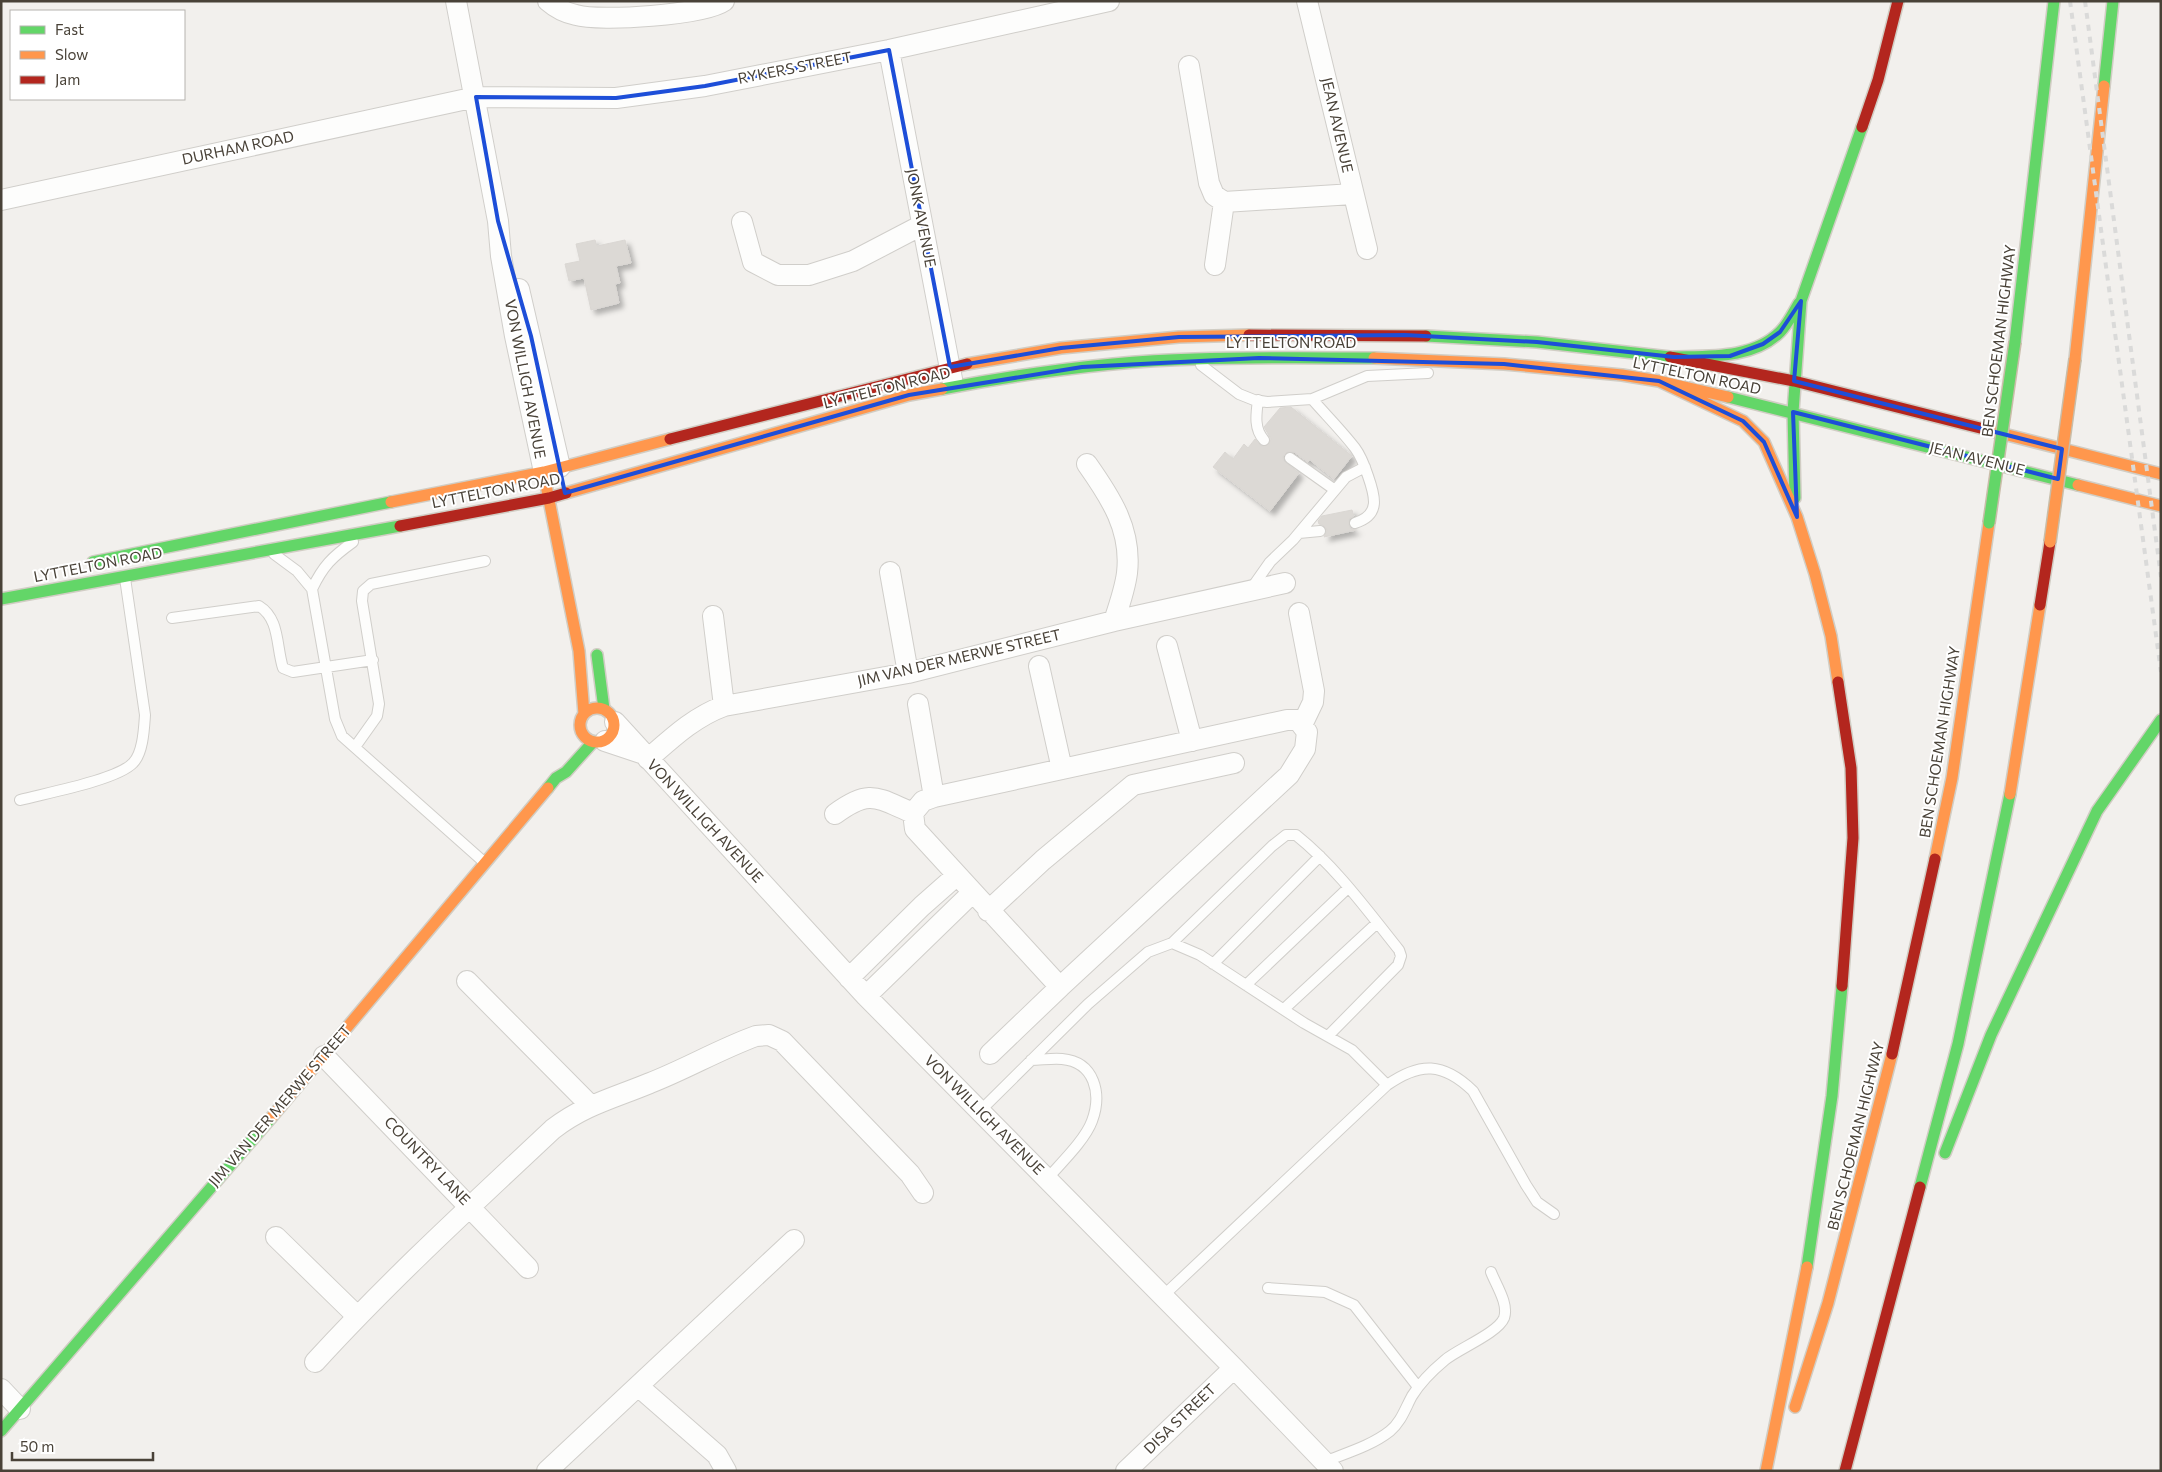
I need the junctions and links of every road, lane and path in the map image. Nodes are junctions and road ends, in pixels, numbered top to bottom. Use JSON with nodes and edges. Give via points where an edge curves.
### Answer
{"nodes":[{"id":1,"x":456,"y":1,"type":"edge"},
{"id":2,"x":548,"y":1,"type":"edge"},
{"id":3,"x":724,"y":1,"type":"edge"},
{"id":4,"x":1109,"y":1,"type":"edge"},
{"id":5,"x":1307,"y":1,"type":"edge"},
{"id":6,"x":1898,"y":1,"type":"edge"},
{"id":7,"x":2054,"y":1,"type":"edge"},
{"id":8,"x":2113,"y":1,"type":"edge"},
{"id":9,"x":889,"y":50,"type":"junction"},
{"id":10,"x":1189,"y":66,"type":"dead end"},
{"id":11,"x":476,"y":97,"type":"junction"},
{"id":12,"x":1353,"y":194,"type":"junction"},
{"id":13,"x":1,"y":200,"type":"edge"},
{"id":14,"x":1224,"y":202,"type":"junction"},
{"id":15,"x":742,"y":222,"type":"dead end"},
{"id":16,"x":922,"y":225,"type":"junction"},
{"id":17,"x":1367,"y":249,"type":"dead end"},
{"id":18,"x":1215,"y":265,"type":"dead end"},
{"id":19,"x":1801,"y":301,"type":"junction"},
{"id":20,"x":1674,"y":357,"type":"junction"},
{"id":21,"x":1194,"y":359,"type":"junction"},
{"id":22,"x":1504,"y":364,"type":"junction"},
{"id":23,"x":952,"y":377,"type":"junction"},
{"id":24,"x":1659,"y":381,"type":"junction"},
{"id":25,"x":1794,"y":381,"type":"junction"},
{"id":26,"x":1312,"y":399,"type":"junction"},
{"id":27,"x":1258,"y":400,"type":"junction"},
{"id":28,"x":1793,"y":412,"type":"junction"},
{"id":29,"x":1264,"y":440,"type":"dead end"},
{"id":30,"x":1290,"y":458,"type":"dead end"},
{"id":31,"x":1087,"y":464,"type":"dead end"},
{"id":32,"x":1365,"y":467,"type":"junction"},
{"id":33,"x":2161,"y":474,"type":"edge"},
{"id":34,"x":560,"y":483,"type":"junction"},
{"id":35,"x":1335,"y":490,"type":"junction"},
{"id":36,"x":549,"y":498,"type":"junction"},
{"id":37,"x":2161,"y":506,"type":"edge"},
{"id":38,"x":1797,"y":517,"type":"junction"},
{"id":39,"x":1355,"y":523,"type":"dead end"},
{"id":40,"x":1320,"y":530,"type":"dead end"},
{"id":41,"x":368,"y":532,"type":"junction"},
{"id":42,"x":1299,"y":533,"type":"junction"},
{"id":43,"x":268,"y":549,"type":"junction"},
{"id":44,"x":485,"y":561,"type":"dead end"},
{"id":45,"x":78,"y":565,"type":"dead end"},
{"id":46,"x":890,"y":572,"type":"dead end"},
{"id":47,"x":124,"y":575,"type":"junction"},
{"id":48,"x":1285,"y":583,"type":"dead end"},
{"id":49,"x":312,"y":589,"type":"junction"},
{"id":50,"x":1250,"y":591,"type":"junction"},
{"id":51,"x":1,"y":599,"type":"edge"},
{"id":52,"x":1299,"y":612,"type":"dead end"},
{"id":53,"x":712,"y":616,"type":"dead end"},
{"id":54,"x":172,"y":618,"type":"dead end"},
{"id":55,"x":1114,"y":621,"type":"junction"},
{"id":56,"x":1167,"y":646,"type":"dead end"},
{"id":57,"x":596,"y":648,"type":"dead end"},
{"id":58,"x":373,"y":660,"type":"junction"},
{"id":59,"x":1039,"y":666,"type":"dead end"},
{"id":60,"x":326,"y":667,"type":"junction"},
{"id":61,"x":908,"y":673,"type":"junction"},
{"id":62,"x":918,"y":704,"type":"dead end"},
{"id":63,"x":724,"y":706,"type":"junction"},
{"id":64,"x":584,"y":714,"type":"junction"},
{"id":65,"x":609,"y":715,"type":"junction"},
{"id":66,"x":2161,"y":720,"type":"edge"},
{"id":67,"x":1302,"y":725,"type":"junction"},
{"id":68,"x":580,"y":728,"type":"junction"},
{"id":69,"x":599,"y":741,"type":"junction"},
{"id":70,"x":1192,"y":741,"type":"junction"},
{"id":71,"x":572,"y":743,"type":"dead end"},
{"id":72,"x":355,"y":747,"type":"junction"},
{"id":73,"x":565,"y":755,"type":"dead end"},
{"id":74,"x":645,"y":756,"type":"junction"},
{"id":75,"x":1234,"y":763,"type":"dead end"},
{"id":76,"x":1062,"y":769,"type":"junction"},
{"id":77,"x":556,"y":778,"type":"junction"},
{"id":78,"x":934,"y":798,"type":"junction"},
{"id":79,"x":20,"y":800,"type":"dead end"},
{"id":80,"x":914,"y":812,"type":"junction"},
{"id":81,"x":835,"y":814,"type":"dead end"},
{"id":82,"x":1320,"y":856,"type":"junction"},
{"id":83,"x":486,"y":864,"type":"junction"},
{"id":84,"x":956,"y":876,"type":"junction"},
{"id":85,"x":1348,"y":888,"type":"junction"},
{"id":86,"x":972,"y":893,"type":"junction"},
{"id":87,"x":988,"y":910,"type":"junction"},
{"id":88,"x":1377,"y":923,"type":"junction"},
{"id":89,"x":1172,"y":944,"type":"junction"},
{"id":90,"x":1213,"y":964,"type":"junction"},
{"id":91,"x":849,"y":978,"type":"junction"},
{"id":92,"x":467,"y":980,"type":"dead end"},
{"id":93,"x":1246,"y":985,"type":"junction"},
{"id":94,"x":1060,"y":988,"type":"junction"},
{"id":95,"x":866,"y":996,"type":"junction"},
{"id":96,"x":1284,"y":1009,"type":"junction"},
{"id":97,"x":1329,"y":1035,"type":"junction"},
{"id":98,"x":990,"y":1054,"type":"dead end"},
{"id":99,"x":324,"y":1056,"type":"junction"},
{"id":100,"x":1031,"y":1060,"type":"junction"},
{"id":101,"x":1387,"y":1085,"type":"junction"},
{"id":102,"x":590,"y":1105,"type":"junction"},
{"id":103,"x":980,"y":1111,"type":"junction"},
{"id":104,"x":1941,"y":1165,"type":"dead end"},
{"id":105,"x":1047,"y":1179,"type":"junction"},
{"id":106,"x":923,"y":1193,"type":"dead end"},
{"id":107,"x":471,"y":1206,"type":"junction"},
{"id":108,"x":1554,"y":1214,"type":"dead end"},
{"id":109,"x":276,"y":1237,"type":"dead end"},
{"id":110,"x":794,"y":1240,"type":"dead end"},
{"id":111,"x":528,"y":1268,"type":"dead end"},
{"id":112,"x":1491,"y":1272,"type":"dead end"},
{"id":113,"x":1268,"y":1288,"type":"dead end"},
{"id":114,"x":1163,"y":1296,"type":"junction"},
{"id":115,"x":1901,"y":1306,"type":"dead end"},
{"id":116,"x":357,"y":1316,"type":"junction"},
{"id":117,"x":315,"y":1362,"type":"dead end"},
{"id":118,"x":1234,"y":1368,"type":"junction"},
{"id":119,"x":638,"y":1386,"type":"junction"},
{"id":120,"x":1418,"y":1386,"type":"junction"},
{"id":121,"x":1,"y":1389,"type":"edge"},
{"id":122,"x":20,"y":1409,"type":"junction"},
{"id":123,"x":1793,"y":1415,"type":"dead end"},
{"id":124,"x":1,"y":1431,"type":"edge"},
{"id":125,"x":1784,"y":1443,"type":"dead end"},
{"id":126,"x":1328,"y":1466,"type":"edge"},
{"id":127,"x":546,"y":1471,"type":"edge"},
{"id":128,"x":726,"y":1471,"type":"edge"},
{"id":129,"x":1126,"y":1471,"type":"edge"},
{"id":130,"x":1766,"y":1471,"type":"edge"},
{"id":131,"x":1775,"y":1471,"type":"edge"},
{"id":132,"x":1845,"y":1471,"type":"edge"},
{"id":133,"x":1850,"y":1471,"type":"edge"}],
"edges":[{"from":1,"to":11,"type":"street","name":"VON WILLIGH AVENUE"},
{"from":2,"to":3,"type":"street","via":[[576,15],[607,18],[706,9]]},
{"from":4,"to":9,"type":"street","name":"RYKERS STREET"},
{"from":5,"to":12,"type":"street","name":"JEAN AVENUE"},
{"from":6,"to":19,"type":"main road","via":[[1878,80]]},
{"from":7,"to":123,"type":"main road","name":"BEN SCHOEMAN HIGHWAY","bridge":true,"via":[[2015,342],[1952,778],[1902,1018],[1828,1303]]},
{"from":8,"to":132,"type":"main road","bridge":true,"via":[[2075,359],[2008,806],[1958,1044]]},
{"from":9,"to":11,"type":"street","name":"RYKERS STREET","via":[[705,86],[624,97]]},
{"from":9,"to":16,"type":"street","name":"JONK AVENUE"},
{"from":10,"to":14,"type":"street","via":[[1209,183],[1214,195]]},
{"from":11,"to":13,"type":"street","name":"DURHAM ROAD"},
{"from":11,"to":34,"type":"street","name":"VON WILLIGH AVENUE","via":[[515,336]]},
{"from":12,"to":14,"type":"street"},
{"from":12,"to":17,"type":"street","name":"JEAN AVENUE"},
{"from":14,"to":18,"type":"street"},
{"from":15,"to":16,"type":"street","via":[[754,262],[778,275],[809,275],[853,261]]},
{"from":16,"to":23,"type":"street","name":"JONK AVENUE"},
{"from":19,"to":20,"type":"main road","via":[[1780,332],[1748,351],[1730,356]]},
{"from":19,"to":25,"type":"main road"},
{"from":20,"to":23,"type":"main road","name":"LYTTELTON ROAD","via":[[1537,342],[1405,335],[1300,334],[1179,338],[1061,348]]},
{"from":20,"to":25,"type":"main road","name":"LYTTELTON ROAD"},
{"from":21,"to":22,"type":"main road","name":"LYTTELTON ROAD","via":[[1377,358]]},
{"from":21,"to":23,"type":"main road","name":"LYTTELTON ROAD"},
{"from":21,"to":27,"type":"lane","via":[[1239,394]]},
{"from":22,"to":24,"type":"main road","name":"LYTTELTON ROAD"},
{"from":22,"to":26,"type":"lane","via":[[1422,374],[1367,376]]},
{"from":23,"to":34,"type":"main road","name":"LYTTELTON ROAD"},
{"from":23,"to":34,"type":"main road","name":"LYTTELTON ROAD","via":[[909,395]]},
{"from":24,"to":28,"type":"main road","name":"LYTTELTON ROAD"},
{"from":24,"to":38,"type":"main road","via":[[1743,421],[1764,442]]},
{"from":25,"to":28,"type":"main road"},
{"from":25,"to":33,"type":"main road","name":"JEAN AVENUE"},
{"from":26,"to":27,"type":"lane"},
{"from":26,"to":32,"type":"lane","via":[[1357,450]]},
{"from":27,"to":29,"type":"lane","via":[[1256,420]]},
{"from":28,"to":37,"type":"main road","name":"JEAN AVENUE"},
{"from":28,"to":38,"type":"main road"},
{"from":30,"to":35,"type":"lane"},
{"from":31,"to":55,"type":"street","via":[[1113,500],[1125,530],[1127,573]]},
{"from":32,"to":35,"type":"lane","via":[[1351,472]]},
{"from":32,"to":39,"type":"lane","via":[[1374,494],[1374,506],[1368,517]]},
{"from":34,"to":36,"type":"main road","name":"VON WILLIGH AVENUE"},
{"from":34,"to":36,"type":"main road","name":"LYTTELTON ROAD"},
{"from":34,"to":45,"type":"main road","name":"LYTTELTON ROAD"},
{"from":35,"to":42,"type":"lane"},
{"from":36,"to":41,"type":"main road","name":"LYTTELTON ROAD"},
{"from":36,"to":64,"type":"main road","name":"VON WILLIGH AVENUE","via":[[579,652]]},
{"from":38,"to":130,"type":"main road","via":[[1831,636],[1851,768],[1853,838],[1832,1096],[1803,1293]]},
{"from":40,"to":42,"type":"lane"},
{"from":41,"to":43,"type":"main road","name":"LYTTELTON ROAD"},
{"from":41,"to":49,"type":"lane","via":[[332,558]]},
{"from":42,"to":50,"type":"lane","via":[[1270,562]]},
{"from":43,"to":47,"type":"main road","name":"LYTTELTON ROAD"},
{"from":43,"to":49,"type":"lane","via":[[297,571]]},
{"from":44,"to":58,"type":"lane","via":[[371,584],[363,592],[362,601]]},
{"from":46,"to":61,"type":"street"},
{"from":47,"to":51,"type":"main road","name":"LYTTELTON ROAD"},
{"from":47,"to":79,"type":"lane","via":[[145,715],[144,738],[135,762],[118,774]]},
{"from":48,"to":50,"type":"street","name":"JIM VAN DER MERWE STREET"},
{"from":49,"to":60,"type":"lane"},
{"from":50,"to":55,"type":"street","name":"JIM VAN DER MERWE STREET"},
{"from":52,"to":67,"type":"street","via":[[1314,691],[1313,702]]},
{"from":53,"to":63,"type":"street"},
{"from":54,"to":60,"type":"lane","via":[[259,606],[273,620],[283,668],[293,672]]},
{"from":55,"to":61,"type":"street","name":"JIM VAN DER MERWE STREET"},
{"from":56,"to":70,"type":"street"},
{"from":57,"to":65,"type":"main road"},
{"from":58,"to":60,"type":"lane"},
{"from":58,"to":72,"type":"lane","via":[[379,704],[377,716]]},
{"from":59,"to":76,"type":"street"},
{"from":60,"to":72,"type":"lane","via":[[342,736]]},
{"from":61,"to":63,"type":"street","name":"JIM VAN DER MERWE STREET"},
{"from":62,"to":78,"type":"street"},
{"from":63,"to":74,"type":"street","name":"JIM VAN DER MERWE STREET","via":[[690,723]]},
{"from":64,"to":65,"type":"main road","via":[[593,708]]},
{"from":64,"to":68,"type":"main road"},
{"from":65,"to":69,"type":"main road","via":[[613,733]]},
{"from":65,"to":74,"type":"street","name":"VON WILLIGH AVENUE"},
{"from":66,"to":104,"type":"main road","via":[[2097,811],[1991,1034]]},
{"from":67,"to":70,"type":"street","via":[[1298,720],[1287,720]]},
{"from":67,"to":94,"type":"street","via":[[1307,732],[1305,749],[1289,775]]},
{"from":68,"to":69,"type":"main road","via":[[583,734]]},
{"from":68,"to":71,"type":"main road"},
{"from":69,"to":74,"type":"street","name":"VON WILLIGH AVENUE"},
{"from":69,"to":77,"type":"main road","name":"JIM VAN DER MERWE STREET"},
{"from":70,"to":76,"type":"street"},
{"from":72,"to":83,"type":"lane"},
{"from":73,"to":77,"type":"main road","name":"JIM VAN DER MERWE STREET"},
{"from":74,"to":91,"type":"street","name":"VON WILLIGH AVENUE"},
{"from":75,"to":87,"type":"street","via":[[1132,785]]},
{"from":76,"to":78,"type":"street"},
{"from":77,"to":83,"type":"main road","name":"JIM VAN DER MERWE STREET"},
{"from":78,"to":80,"type":"street","via":[[923,801]]},
{"from":80,"to":81,"type":"street","via":[[875,798],[852,801]]},
{"from":80,"to":84,"type":"street","via":[[915,828]]},
{"from":82,"to":85,"type":"lane"},
{"from":82,"to":89,"type":"lane","via":[[1296,835],[1286,836]]},
{"from":82,"to":90,"type":"lane"},
{"from":83,"to":99,"type":"main road","name":"JIM VAN DER MERWE STREET"},
{"from":84,"to":86,"type":"street"},
{"from":84,"to":91,"type":"street"},
{"from":85,"to":88,"type":"lane"},
{"from":85,"to":93,"type":"lane"},
{"from":86,"to":87,"type":"street"},
{"from":86,"to":95,"type":"street"},
{"from":87,"to":94,"type":"street"},
{"from":88,"to":96,"type":"lane"},
{"from":88,"to":97,"type":"lane","via":[[1399,950],[1398,965]]},
{"from":89,"to":90,"type":"lane"},
{"from":89,"to":100,"type":"lane","via":[[1148,952]]},
{"from":90,"to":93,"type":"lane"},
{"from":91,"to":95,"type":"street","name":"VON WILLIGH AVENUE"},
{"from":92,"to":102,"type":"street"},
{"from":93,"to":96,"type":"lane"},
{"from":94,"to":98,"type":"street"},
{"from":95,"to":103,"type":"street","name":"VON WILLIGH AVENUE"},
{"from":96,"to":97,"type":"lane"},
{"from":97,"to":101,"type":"lane","via":[[1352,1050]]},
{"from":99,"to":107,"type":"street","name":"COUNTRY LANE"},
{"from":99,"to":122,"type":"main road","name":"JIM VAN DER MERWE STREET"},
{"from":100,"to":103,"type":"lane"},
{"from":100,"to":105,"type":"lane","via":[[1062,1059],[1078,1063],[1095,1083],[1097,1094],[1092,1121]]},
{"from":101,"to":108,"type":"lane","via":[[1410,1071],[1423,1068],[1445,1072],[1462,1081],[1473,1091],[1538,1202]]},
{"from":101,"to":114,"type":"lane"},
{"from":102,"to":106,"type":"street","via":[[651,1083],[739,1042],[769,1035],[795,1053],[910,1174]]},
{"from":102,"to":107,"type":"street","via":[[553,1129]]},
{"from":103,"to":105,"type":"street","name":"VON WILLIGH AVENUE"},
{"from":105,"to":114,"type":"street","name":"VON WILLIGH AVENUE"},
{"from":107,"to":111,"type":"street","name":"COUNTRY LANE"},
{"from":107,"to":116,"type":"street"},
{"from":109,"to":116,"type":"street"},
{"from":110,"to":119,"type":"street"},
{"from":112,"to":120,"type":"lane","via":[[1505,1306],[1504,1320],[1445,1360]]},
{"from":113,"to":120,"type":"lane","via":[[1325,1292],[1354,1305]]},
{"from":114,"to":118,"type":"street","name":"VON WILLIGH AVENUE"},
{"from":115,"to":133,"type":"main road"},
{"from":116,"to":117,"type":"street"},
{"from":118,"to":126,"type":"street","name":"VON WILLIGH AVENUE"},
{"from":118,"to":129,"type":"street","name":"DISA STREET"},
{"from":119,"to":127,"type":"street"},
{"from":119,"to":128,"type":"street","via":[[716,1455]]},
{"from":120,"to":126,"type":"lane","via":[[1399,1422],[1390,1431]]},
{"from":121,"to":122,"type":"street"},
{"from":122,"to":124,"type":"main road","name":"JIM VAN DER MERWE STREET"},
{"from":125,"to":131,"type":"main road"}]}
